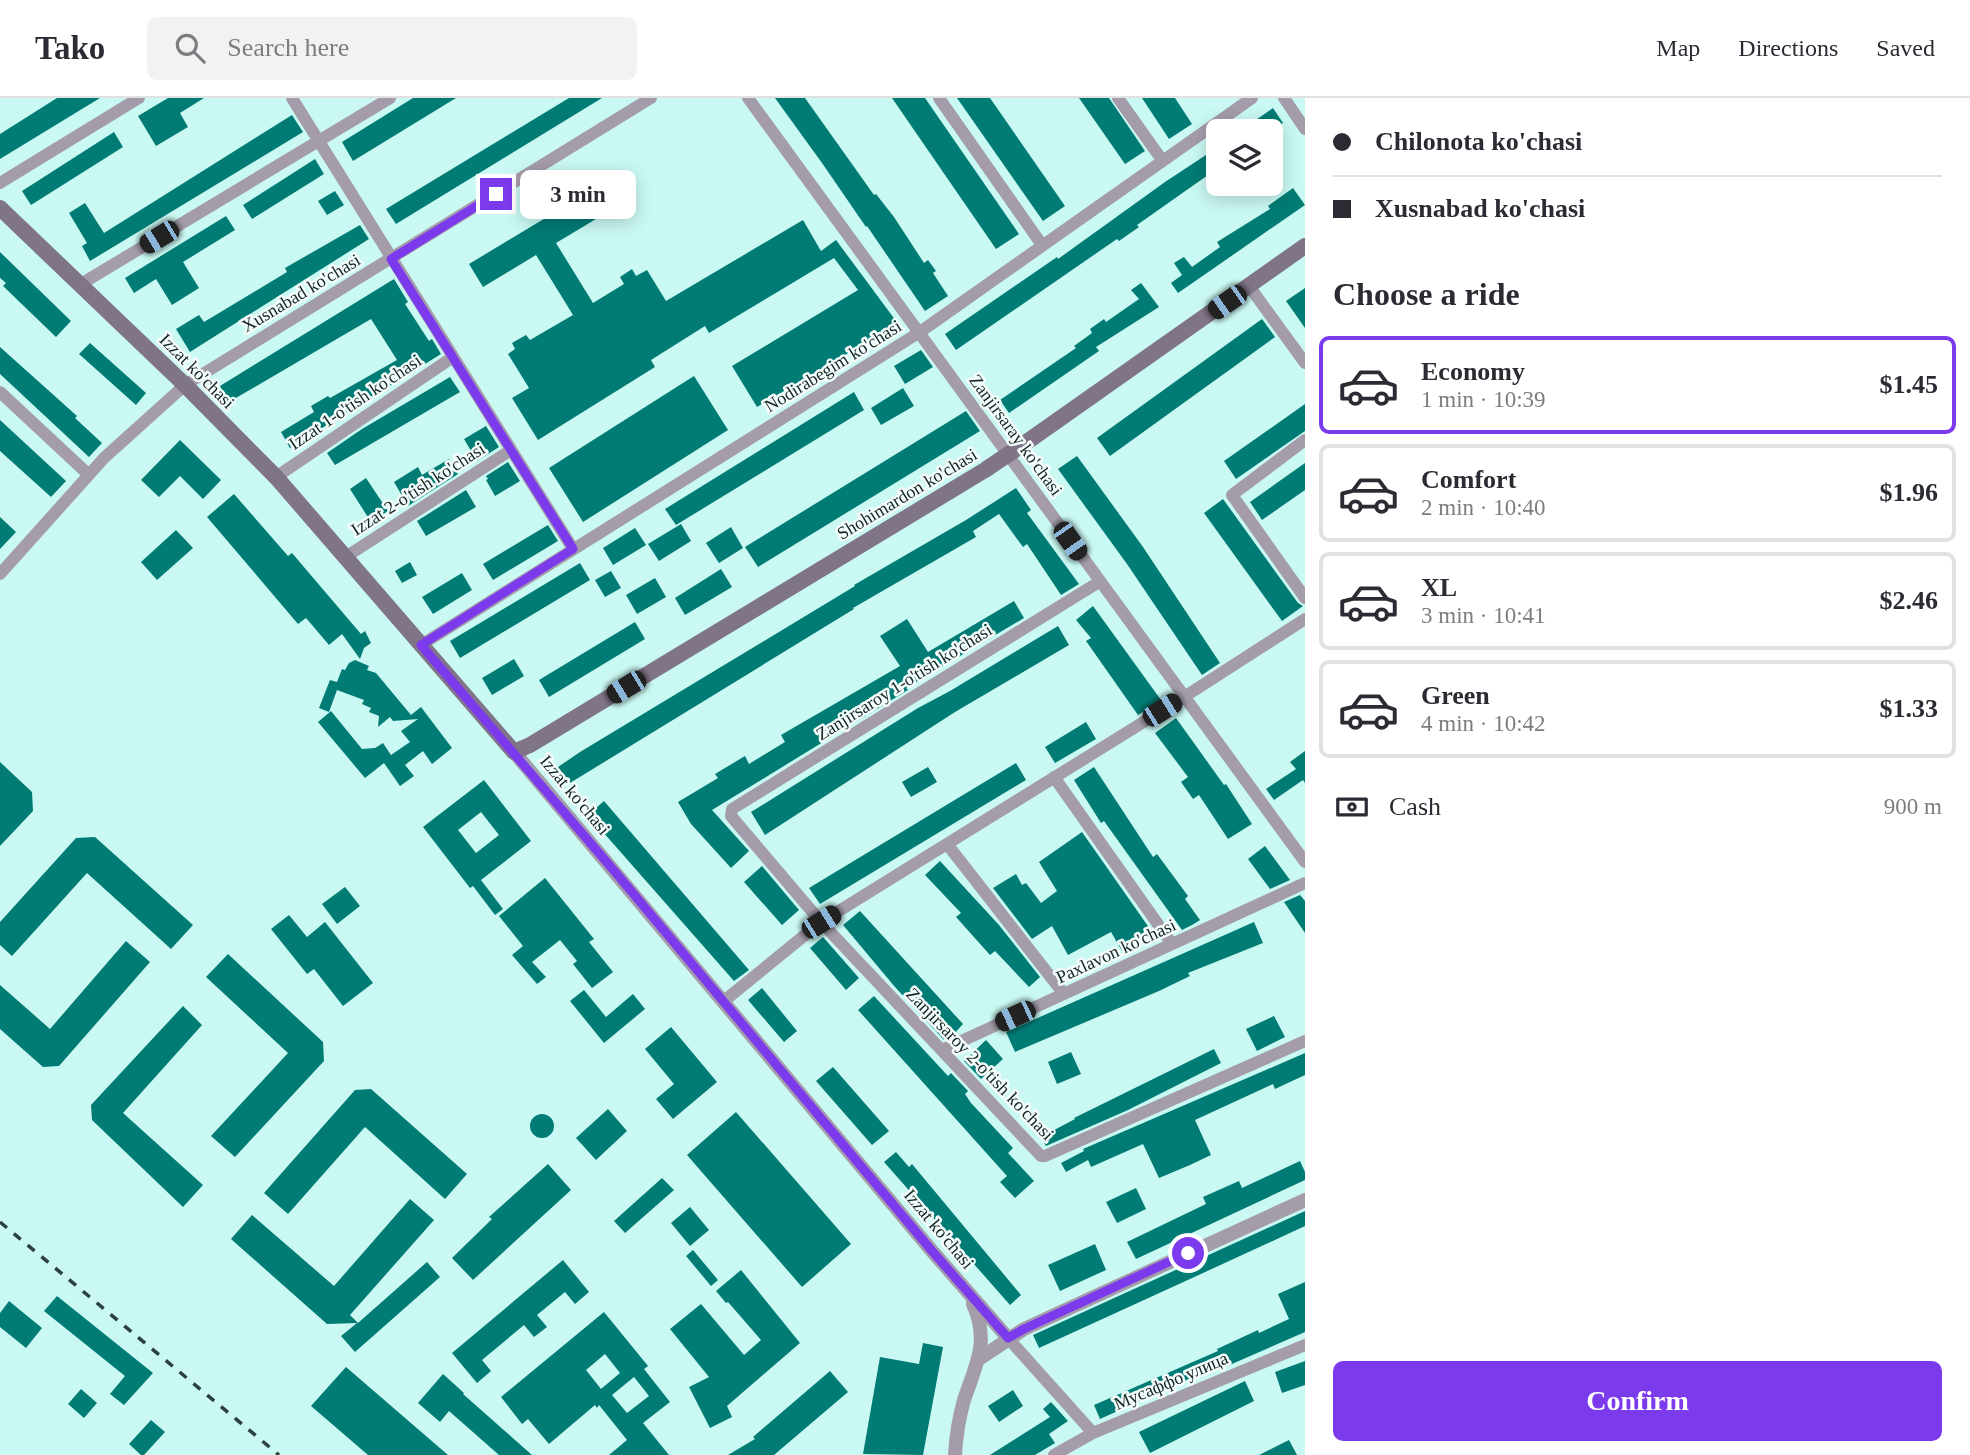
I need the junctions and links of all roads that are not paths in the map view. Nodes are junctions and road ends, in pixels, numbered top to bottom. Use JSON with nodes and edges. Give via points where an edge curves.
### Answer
{"nodes":[{"id":1,"x":139,"y":98,"type":"edge"},
{"id":2,"x":292,"y":98,"type":"edge"},
{"id":3,"x":390,"y":98,"type":"edge"},
{"id":4,"x":651,"y":98,"type":"edge"},
{"id":5,"x":748,"y":98,"type":"edge"},
{"id":6,"x":939,"y":98,"type":"edge"},
{"id":7,"x":1118,"y":98,"type":"edge"},
{"id":8,"x":1252,"y":98,"type":"edge"},
{"id":9,"x":1284,"y":98,"type":"edge"},
{"id":10,"x":1305,"y":129,"type":"edge"},
{"id":11,"x":318,"y":142,"type":"junction"},
{"id":12,"x":1162,"y":160,"type":"junction"},
{"id":13,"x":0,"y":183,"type":"edge"},
{"id":14,"x":0,"y":208,"type":"edge"},
{"id":15,"x":1042,"y":245,"type":"junction"},
{"id":16,"x":1305,"y":246,"type":"edge"},
{"id":17,"x":391,"y":259,"type":"junction"},
{"id":18,"x":81,"y":284,"type":"junction"},
{"id":19,"x":1249,"y":286,"type":"junction"},
{"id":20,"x":920,"y":332,"type":"junction"},
{"id":21,"x":453,"y":357,"type":"junction"},
{"id":22,"x":1305,"y":363,"type":"edge"},
{"id":23,"x":185,"y":385,"type":"junction"},
{"id":24,"x":0,"y":392,"type":"edge"},
{"id":25,"x":1305,"y":440,"type":"edge"},
{"id":26,"x":511,"y":450,"type":"junction"},
{"id":27,"x":1009,"y":454,"type":"junction"},
{"id":28,"x":89,"y":475,"type":"junction"},
{"id":29,"x":276,"y":477,"type":"junction"},
{"id":30,"x":573,"y":549,"type":"junction"},
{"id":31,"x":344,"y":558,"type":"junction"},
{"id":32,"x":1,"y":569,"type":"edge"},
{"id":33,"x":1099,"y":582,"type":"junction"},
{"id":34,"x":1305,"y":598,"type":"edge"},
{"id":35,"x":1305,"y":619,"type":"edge"},
{"id":36,"x":421,"y":645,"type":"junction"},
{"id":37,"x":1184,"y":697,"type":"junction"},
{"id":38,"x":514,"y":752,"type":"junction"},
{"id":39,"x":1054,"y":777,"type":"junction"},
{"id":40,"x":730,"y":813,"type":"joint"},
{"id":41,"x":947,"y":844,"type":"junction"},
{"id":42,"x":1305,"y":862,"type":"edge"},
{"id":43,"x":1305,"y":883,"type":"edge"},
{"id":44,"x":821,"y":922,"type":"junction"},
{"id":45,"x":1172,"y":944,"type":"junction"},
{"id":46,"x":1064,"y":994,"type":"junction"},
{"id":47,"x":724,"y":1001,"type":"junction"},
{"id":48,"x":1305,"y":1041,"type":"edge"},
{"id":49,"x":942,"y":1050,"type":"junction"},
{"id":50,"x":1305,"y":1200,"type":"edge"},
{"id":51,"x":963,"y":1287,"type":"junction"},
{"id":52,"x":1008,"y":1338,"type":"junction"},
{"id":53,"x":1305,"y":1345,"type":"edge"},
{"id":54,"x":979,"y":1359,"type":"junction"},
{"id":55,"x":1093,"y":1433,"type":"junction"},
{"id":56,"x":955,"y":1455,"type":"edge"},
{"id":57,"x":1054,"y":1455,"type":"edge"}],
"edges":[{"from":1,"to":13,"type":"street"},
{"from":2,"to":11,"type":"street"},
{"from":3,"to":11,"type":"street"},
{"from":4,"to":17,"type":"street","name":"Xusnabad ko'chasi"},
{"from":5,"to":20,"type":"street","name":"Zanjirsaray ko'chasi"},
{"from":6,"to":15,"type":"street"},
{"from":7,"to":12,"type":"street"},
{"from":8,"to":12,"type":"street","name":"Nodirabegim ko'chasi"},
{"from":9,"to":10,"type":"street"},
{"from":11,"to":17,"type":"street"},
{"from":11,"to":18,"type":"street"},
{"from":12,"to":15,"type":"street","name":"Nodirabegim ko'chasi"},
{"from":14,"to":18,"type":"main road","name":"Izzat ko'chasi"},
{"from":15,"to":20,"type":"street","name":"Nodirabegim ko'chasi"},
{"from":16,"to":19,"type":"main road","name":"Shohimardon ko'chasi"},
{"from":17,"to":21,"type":"street"},
{"from":17,"to":23,"type":"street","name":"Xusnabad ko'chasi"},
{"from":18,"to":23,"type":"main road","name":"Izzat ko'chasi"},
{"from":19,"to":22,"type":"street"},
{"from":19,"to":27,"type":"main road","name":"Shohimardon ko'chasi"},
{"from":20,"to":27,"type":"street","name":"Zanjirsaray ko'chasi"},
{"from":20,"to":30,"type":"street","name":"Nodirabegim ko'chasi"},
{"from":21,"to":26,"type":"street"},
{"from":21,"to":29,"type":"street","name":"Izzat 1-o'tish ko'chasi"},
{"from":23,"to":28,"type":"street","name":"Xusnabad ko'chasi"},
{"from":23,"to":29,"type":"main road","name":"Izzat ko'chasi"},
{"from":24,"to":28,"type":"street"},
{"from":25,"to":34,"type":"street","via":[[1232,495]]},
{"from":26,"to":30,"type":"street"},
{"from":26,"to":31,"type":"street","name":"Izzat 2-o'tish ko'chasi"},
{"from":27,"to":33,"type":"street","name":"Zanjirsaray ko'chasi"},
{"from":27,"to":38,"type":"main road","name":"Shohimardon ko'chasi"},
{"from":28,"to":32,"type":"street","name":"Xusnabad ko'chasi"},
{"from":29,"to":31,"type":"main road","name":"Izzat ko'chasi"},
{"from":30,"to":36,"type":"street","name":"Nodirabegim ko'chasi"},
{"from":31,"to":36,"type":"main road","name":"Izzat ko'chasi"},
{"from":33,"to":37,"type":"street","name":"Zanjirsaray ko'chasi"},
{"from":33,"to":40,"type":"street","name":"Zanjirsaroy 1-o'tish ko'chasi"},
{"from":35,"to":37,"type":"street"},
{"from":36,"to":38,"type":"main road","name":"Izzat ko'chasi"},
{"from":37,"to":39,"type":"street"},
{"from":37,"to":42,"type":"street","name":"Zanjirsaray ko'chasi"},
{"from":38,"to":47,"type":"street","name":"Izzat ko'chasi"},
{"from":39,"to":41,"type":"street"},
{"from":39,"to":45,"type":"street"},
{"from":40,"to":44,"type":"street","name":"Zanjirsaroy 2-o'tish ko'chasi"},
{"from":41,"to":44,"type":"street"},
{"from":41,"to":46,"type":"street"},
{"from":43,"to":45,"type":"street","name":"Paxlavon ko'chasi"},
{"from":44,"to":47,"type":"street"},
{"from":44,"to":49,"type":"street","name":"Zanjirsaroy 2-o'tish ko'chasi"},
{"from":45,"to":46,"type":"street","name":"Paxlavon ko'chasi"},
{"from":46,"to":49,"type":"street","name":"Paxlavon ko'chasi"},
{"from":47,"to":51,"type":"street","name":"Izzat ko'chasi"},
{"from":48,"to":49,"type":"street","name":"Zanjirsaroy 2-o'tish ko'chasi","via":[[1045,1156]]},
{"from":50,"to":52,"type":"street"},
{"from":51,"to":52,"type":"street","name":"Izzat ko'chasi"},
{"from":51,"to":54,"type":"street","via":[[981,1325]]},
{"from":52,"to":54,"type":"street"},
{"from":52,"to":55,"type":"street","name":"Izzat ko'chasi"},
{"from":53,"to":55,"type":"street","name":"Мусаффо улица"},
{"from":54,"to":56,"type":"street","via":[[960,1415]]},
{"from":55,"to":57,"type":"street","name":"Мусаффо улица"}]}
